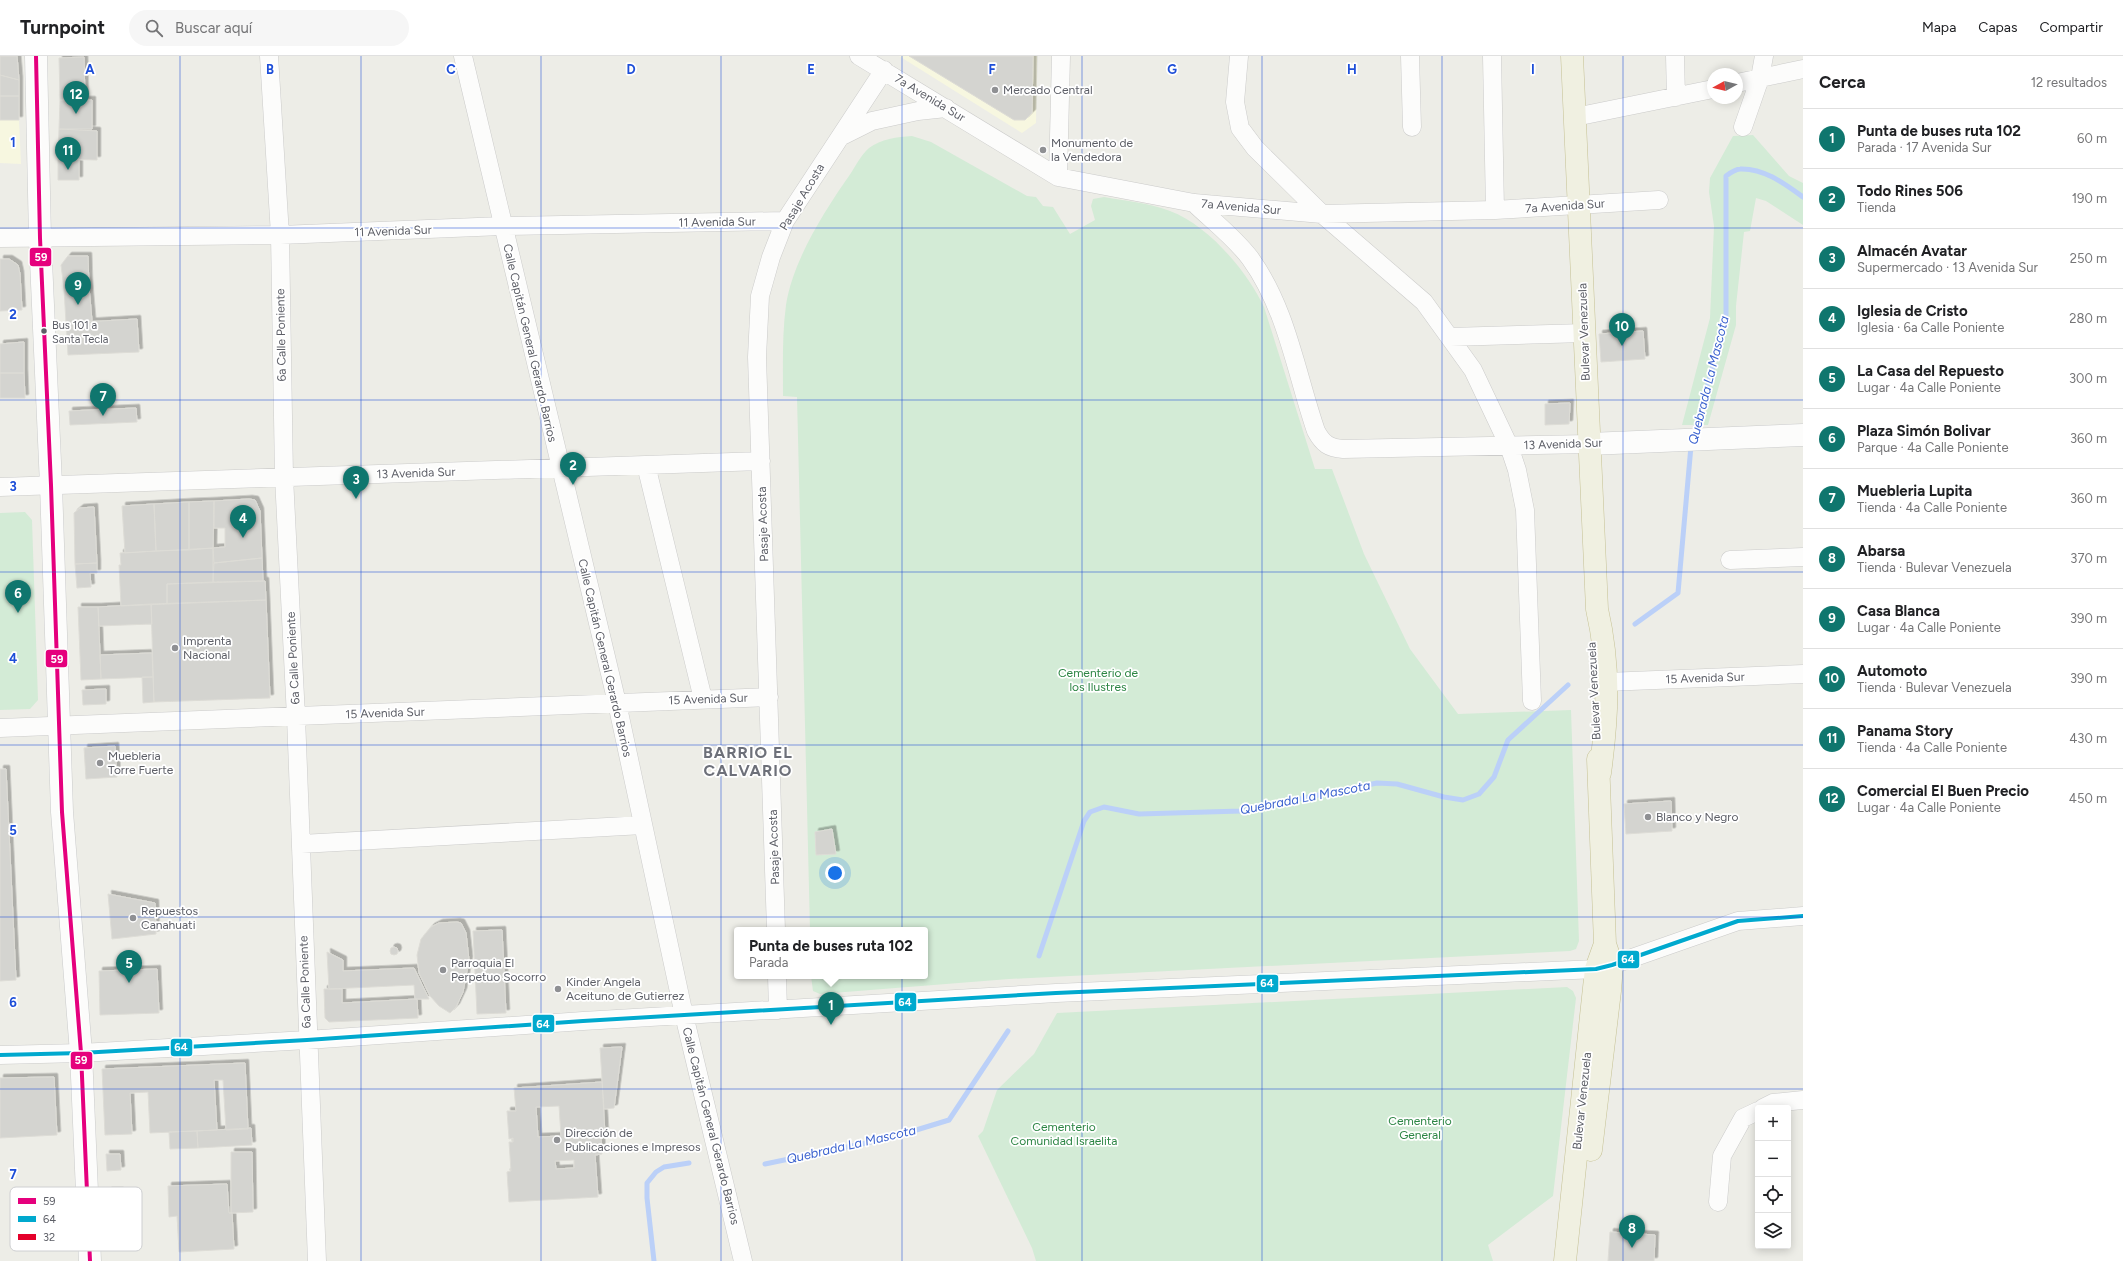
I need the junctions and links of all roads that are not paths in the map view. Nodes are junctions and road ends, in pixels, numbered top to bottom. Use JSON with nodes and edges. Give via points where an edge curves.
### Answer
{"nodes":[{"id":1,"x":36,"y":56,"type":"edge"},
{"id":2,"x":269,"y":56,"type":"edge"},
{"id":3,"x":463,"y":56,"type":"edge"},
{"id":4,"x":859,"y":56,"type":"edge"},
{"id":5,"x":1061,"y":56,"type":"edge"},
{"id":6,"x":1239,"y":56,"type":"edge"},
{"id":7,"x":1410,"y":56,"type":"edge"},
{"id":8,"x":1492,"y":56,"type":"edge"},
{"id":9,"x":1572,"y":56,"type":"edge"},
{"id":10,"x":1675,"y":56,"type":"edge"},
{"id":11,"x":1764,"y":56,"type":"edge"},
{"id":12,"x":1803,"y":69,"type":"edge"},
{"id":13,"x":884,"y":70,"type":"junction"},
{"id":14,"x":1760,"y":78,"type":"junction"},
{"id":15,"x":1743,"y":82,"type":"edge"},
{"id":16,"x":1707,"y":89,"type":"edge"},
{"id":17,"x":1676,"y":97,"type":"junction"},
{"id":18,"x":946,"y":108,"type":"junction"},
{"id":19,"x":1575,"y":117,"type":"junction"},
{"id":20,"x":1412,"y":127,"type":"dead end"},
{"id":21,"x":1743,"y":127,"type":"dead end"},
{"id":22,"x":839,"y":137,"type":"junction"},
{"id":23,"x":1058,"y":177,"type":"junction"},
{"id":24,"x":1659,"y":200,"type":"dead end"},
{"id":25,"x":1194,"y":203,"type":"junction"},
{"id":26,"x":1578,"y":205,"type":"junction"},
{"id":27,"x":1495,"y":210,"type":"junction"},
{"id":28,"x":1322,"y":214,"type":"junction"},
{"id":29,"x":785,"y":221,"type":"junction"},
{"id":30,"x":502,"y":226,"type":"junction"},
{"id":31,"x":280,"y":235,"type":"junction"},
{"id":32,"x":0,"y":238,"type":"edge"},
{"id":33,"x":40,"y":238,"type":"junction"},
{"id":34,"x":1585,"y":333,"type":"junction"},
{"id":35,"x":1450,"y":337,"type":"junction"},
{"id":36,"x":1803,"y":435,"type":"edge"},
{"id":37,"x":1589,"y":444,"type":"junction"},
{"id":38,"x":1509,"y":446,"type":"junction"},
{"id":39,"x":761,"y":461,"type":"junction"},
{"id":40,"x":646,"y":465,"type":"junction"},
{"id":41,"x":560,"y":468,"type":"junction"},
{"id":42,"x":284,"y":477,"type":"junction"},
{"id":43,"x":51,"y":485,"type":"junction"},
{"id":44,"x":0,"y":487,"type":"edge"},
{"id":45,"x":1803,"y":557,"type":"edge"},
{"id":46,"x":1730,"y":560,"type":"dead end"},
{"id":47,"x":1597,"y":609,"type":"junction"},
{"id":48,"x":1803,"y":674,"type":"edge"},
{"id":49,"x":1606,"y":682,"type":"junction"},
{"id":50,"x":769,"y":697,"type":"junction"},
{"id":51,"x":703,"y":699,"type":"junction"},
{"id":52,"x":1532,"y":701,"type":"dead end"},
{"id":53,"x":617,"y":703,"type":"junction"},
{"id":54,"x":296,"y":717,"type":"junction"},
{"id":55,"x":58,"y":726,"type":"junction"},
{"id":56,"x":0,"y":728,"type":"edge"},
{"id":57,"x":1600,"y":773,"type":"junction"},
{"id":58,"x":643,"y":825,"type":"junction"},
{"id":59,"x":301,"y":844,"type":"junction"},
{"id":60,"x":1803,"y":916,"type":"edge"},
{"id":61,"x":776,"y":927,"type":"edge"},
{"id":62,"x":1604,"y":967,"type":"junction"},
{"id":63,"x":777,"y":979,"type":"edge"},
{"id":64,"x":778,"y":1010,"type":"junction"},
{"id":65,"x":684,"y":1015,"type":"junction"},
{"id":66,"x":307,"y":1040,"type":"junction"},
{"id":67,"x":81,"y":1053,"type":"junction"},
{"id":68,"x":0,"y":1055,"type":"edge"},
{"id":69,"x":1803,"y":1100,"type":"edge"},
{"id":70,"x":1769,"y":1105,"type":"edge"},
{"id":71,"x":1755,"y":1112,"type":"edge"},
{"id":72,"x":87,"y":1187,"type":"edge"},
{"id":73,"x":1718,"y":1202,"type":"dead end"},
{"id":74,"x":90,"y":1251,"type":"edge"},
{"id":75,"x":90,"y":1261,"type":"edge"},
{"id":76,"x":317,"y":1261,"type":"edge"},
{"id":77,"x":744,"y":1261,"type":"edge"},
{"id":78,"x":1565,"y":1261,"type":"edge"},
{"id":79,"x":1580,"y":1261,"type":"edge"}],
"edges":[{"from":1,"to":33,"type":"street"},
{"from":2,"to":31,"type":"street","name":"6a Calle Poniente"},
{"from":3,"to":30,"type":"street","name":"Calle Capitán General Gerardo Barrios"},
{"from":4,"to":13,"type":"street","name":"7a Avenida Sur"},
{"from":5,"to":23,"type":"street"},
{"from":6,"to":28,"type":"street","via":[[1235,102],[1240,128],[1255,148]]},
{"from":7,"to":20,"type":"street"},
{"from":8,"to":27,"type":"street"},
{"from":9,"to":19,"type":"highway","name":"Bulevar Venezuela"},
{"from":10,"to":17,"type":"street"},
{"from":11,"to":14,"type":"street"},
{"from":12,"to":14,"type":"street"},
{"from":13,"to":18,"type":"street","name":"7a Avenida Sur"},
{"from":13,"to":22,"type":"street","name":"Pasaje Acosta"},
{"from":14,"to":15,"type":"street"},
{"from":14,"to":21,"type":"street"},
{"from":16,"to":17,"type":"street"},
{"from":17,"to":19,"type":"street"},
{"from":18,"to":22,"type":"street","via":[[872,121]]},
{"from":18,"to":23,"type":"street","name":"7a Avenida Sur"},
{"from":19,"to":26,"type":"highway","name":"Bulevar Venezuela"},
{"from":22,"to":29,"type":"street","name":"Pasaje Acosta"},
{"from":23,"to":25,"type":"street","name":"7a Avenida Sur"},
{"from":24,"to":26,"type":"street","name":"7a Avenida Sur"},
{"from":25,"to":28,"type":"street","name":"7a Avenida Sur"},
{"from":25,"to":38,"type":"street","name":"13 Avenida Sur","via":[[1233,239],[1266,283],[1283,322],[1316,431],[1324,443],[1330,447],[1343,449]]},
{"from":26,"to":27,"type":"street","name":"7a Avenida Sur"},
{"from":26,"to":34,"type":"highway","name":"Bulevar Venezuela"},
{"from":27,"to":28,"type":"street","name":"7a Avenida Sur"},
{"from":28,"to":35,"type":"street","via":[[1424,302]]},
{"from":29,"to":30,"type":"street","name":"11 Avenida Sur"},
{"from":29,"to":39,"type":"street","name":"Pasaje Acosta","via":[[765,276],[758,314]]},
{"from":30,"to":31,"type":"street","name":"11 Avenida Sur"},
{"from":30,"to":41,"type":"street","name":"Calle Capitán General Gerardo Barrios"},
{"from":31,"to":33,"type":"street","name":"11 Avenida Sur"},
{"from":31,"to":42,"type":"street","name":"6a Calle Poniente"},
{"from":32,"to":33,"type":"street","name":"11 Avenida Sur"},
{"from":33,"to":43,"type":"street"},
{"from":34,"to":35,"type":"street"},
{"from":34,"to":37,"type":"highway","name":"Bulevar Venezuela"},
{"from":35,"to":38,"type":"street","via":[[1473,370]]},
{"from":36,"to":37,"type":"street","name":"13 Avenida Sur"},
{"from":37,"to":38,"type":"street","name":"13 Avenida Sur"},
{"from":37,"to":47,"type":"highway","name":"Bulevar Venezuela"},
{"from":38,"to":52,"type":"street","via":[[1525,510]]},
{"from":39,"to":40,"type":"street","name":"13 Avenida Sur"},
{"from":39,"to":50,"type":"street","name":"Pasaje Acosta"},
{"from":40,"to":41,"type":"street","name":"13 Avenida Sur"},
{"from":40,"to":51,"type":"street"},
{"from":41,"to":42,"type":"street","name":"13 Avenida Sur"},
{"from":41,"to":53,"type":"street","name":"Calle Capitán General Gerardo Barrios"},
{"from":42,"to":43,"type":"street","name":"13 Avenida Sur"},
{"from":42,"to":54,"type":"street","name":"6a Calle Poniente"},
{"from":43,"to":44,"type":"street","name":"13 Avenida Sur"},
{"from":43,"to":55,"type":"street"},
{"from":45,"to":46,"type":"street"},
{"from":47,"to":49,"type":"highway","name":"Bulevar Venezuela","via":[[1604,642]]},
{"from":47,"to":57,"type":"highway","name":"Bulevar Venezuela","via":[[1591,640],[1593,719]]},
{"from":48,"to":49,"type":"street","name":"15 Avenida Sur"},
{"from":49,"to":57,"type":"highway","name":"Bulevar Venezuela","via":[[1607,720]]},
{"from":50,"to":51,"type":"street","name":"15 Avenida Sur"},
{"from":50,"to":61,"type":"street","name":"Pasaje Acosta"},
{"from":51,"to":53,"type":"street","name":"15 Avenida Sur"},
{"from":53,"to":54,"type":"street","name":"15 Avenida Sur"},
{"from":53,"to":58,"type":"street","name":"Calle Capitán General Gerardo Barrios"},
{"from":54,"to":55,"type":"street","name":"15 Avenida Sur"},
{"from":54,"to":59,"type":"street","name":"6a Calle Poniente"},
{"from":55,"to":56,"type":"street","name":"15 Avenida Sur"},
{"from":55,"to":67,"type":"street","via":[[62,826]]},
{"from":57,"to":62,"type":"highway","name":"Bulevar Venezuela"},
{"from":58,"to":59,"type":"street"},
{"from":58,"to":65,"type":"street","name":"Calle Capitán General Gerardo Barrios"},
{"from":59,"to":66,"type":"street","name":"6a Calle Poniente"},
{"from":60,"to":62,"type":"street","via":[[1738,921]]},
{"from":62,"to":64,"type":"street","via":[[1056,993]]},
{"from":62,"to":78,"type":"highway","name":"Bulevar Venezuela"},
{"from":62,"to":79,"type":"highway","name":"Bulevar Venezuela"},
{"from":63,"to":64,"type":"street"},
{"from":64,"to":65,"type":"street"},
{"from":65,"to":66,"type":"street"},
{"from":65,"to":77,"type":"street","name":"Calle Capitán General Gerardo Barrios"},
{"from":66,"to":67,"type":"street"},
{"from":66,"to":76,"type":"street","name":"6a Calle Poniente"},
{"from":67,"to":68,"type":"street"},
{"from":67,"to":72,"type":"street"},
{"from":69,"to":70,"type":"street"},
{"from":71,"to":73,"type":"street","via":[[1743,1118],[1722,1156]]},
{"from":74,"to":75,"type":"street"}]}
